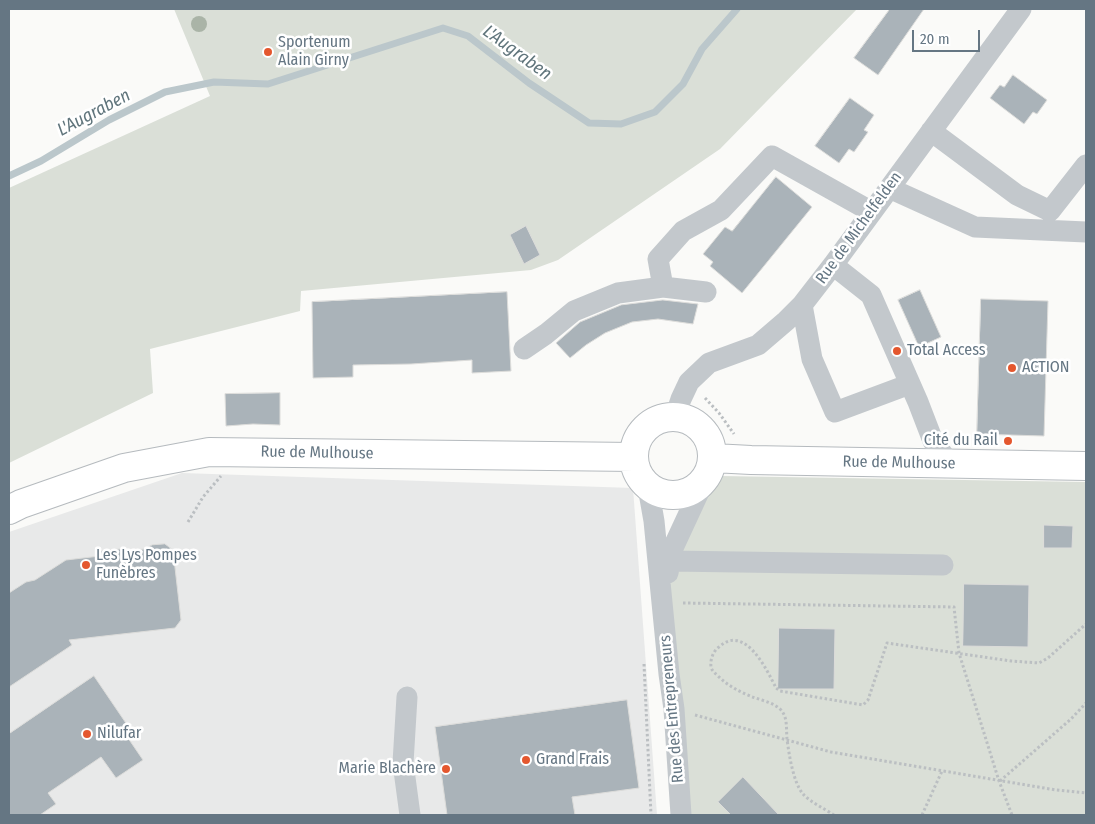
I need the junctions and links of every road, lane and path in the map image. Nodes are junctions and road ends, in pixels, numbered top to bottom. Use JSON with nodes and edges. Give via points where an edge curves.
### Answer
{"nodes":[{"id":1,"x":1021,"y":9,"type":"edge"},
{"id":2,"x":930,"y":131,"type":"junction"},
{"id":3,"x":1086,"y":165,"type":"edge"},
{"id":4,"x":890,"y":188,"type":"junction"},
{"id":5,"x":872,"y":212,"type":"junction"},
{"id":6,"x":1086,"y":232,"type":"edge"},
{"id":7,"x":833,"y":265,"type":"junction"},
{"id":8,"x":662,"y":287,"type":"junction"},
{"id":9,"x":706,"y":292,"type":"dead end"},
{"id":10,"x":802,"y":305,"type":"junction"},
{"id":11,"x":524,"y":349,"type":"dead end"},
{"id":12,"x":690,"y":382,"type":"junction"},
{"id":13,"x":910,"y":384,"type":"junction"},
{"id":14,"x":675,"y":417,"type":"junction"},
{"id":15,"x":736,"y":436,"type":"dead end"},
{"id":16,"x":634,"y":457,"type":"junction"},
{"id":17,"x":950,"y":464,"type":"junction"},
{"id":18,"x":1086,"y":466,"type":"edge"},
{"id":19,"x":228,"y":469,"type":"dead end"},
{"id":20,"x":708,"y":469,"type":"junction"},
{"id":21,"x":648,"y":487,"type":"junction"},
{"id":22,"x":9,"y":510,"type":"edge"},
{"id":23,"x":188,"y":522,"type":"dead end"},
{"id":24,"x":670,"y":561,"type":"junction"},
{"id":25,"x":943,"y":565,"type":"dead end"},
{"id":26,"x":663,"y":603,"type":"junction"},
{"id":27,"x":1086,"y":624,"type":"edge"},
{"id":28,"x":959,"y":653,"type":"junction"},
{"id":29,"x":644,"y":661,"type":"dead end"},
{"id":30,"x":407,"y":697,"type":"dead end"},
{"id":31,"x":1086,"y":703,"type":"edge"},
{"id":32,"x":674,"y":709,"type":"junction"},
{"id":33,"x":787,"y":740,"type":"junction"},
{"id":34,"x":942,"y":771,"type":"junction"},
{"id":35,"x":1000,"y":781,"type":"junction"},
{"id":36,"x":1086,"y":793,"type":"edge"},
{"id":37,"x":410,"y":815,"type":"edge"},
{"id":38,"x":651,"y":815,"type":"edge"},
{"id":39,"x":681,"y":815,"type":"edge"},
{"id":40,"x":834,"y":815,"type":"edge"},
{"id":41,"x":922,"y":815,"type":"edge"},
{"id":42,"x":1012,"y":815,"type":"edge"}],
"edges":[{"from":1,"to":2,"type":"street","name":"Rue de Michelfelden"},
{"from":2,"to":3,"type":"street","via":[[1017,195],[1050,212]]},
{"from":2,"to":4,"type":"street","name":"Rue de Michelfelden"},
{"from":4,"to":5,"type":"street","name":"Rue de Michelfelden"},
{"from":4,"to":6,"type":"street","via":[[975,228]]},
{"from":5,"to":7,"type":"street","name":"Rue de Michelfelden"},
{"from":5,"to":8,"type":"street","via":[[772,156],[720,210],[683,231],[658,259]]},
{"from":7,"to":10,"type":"street","name":"Rue de Michelfelden"},
{"from":7,"to":13,"type":"street","via":[[871,295]]},
{"from":8,"to":9,"type":"street"},
{"from":8,"to":11,"type":"street","via":[[618,293],[574,311]]},
{"from":10,"to":12,"type":"street","name":"Rue de Michelfelden","via":[[758,345],[709,363]]},
{"from":10,"to":13,"type":"street","via":[[812,359],[835,412]]},
{"from":12,"to":14,"type":"street","name":"Rue de Michelfelden","via":[[680,398]]},
{"from":12,"to":15,"type":"path"},
{"from":13,"to":17,"type":"street","via":[[933,441]]},
{"from":14,"to":16,"type":"main road","via":[[658,419],[646,427],[638,438]]},
{"from":14,"to":20,"type":"main road","via":[[697,424],[706,433],[711,446]]},
{"from":16,"to":21,"type":"main road","via":[[640,478]]},
{"from":16,"to":22,"type":"main road","name":"Rue de Mulhouse","via":[[209,452],[124,468]]},
{"from":17,"to":18,"type":"main road","name":"Rue de Mulhouse"},
{"from":17,"to":20,"type":"main road","name":"Rue de Mulhouse","via":[[751,460]]},
{"from":19,"to":23,"type":"path","via":[[203,497]]},
{"from":20,"to":21,"type":"main road","via":[[689,492],[671,496]]},
{"from":20,"to":24,"type":"street","name":"Rue des Entrepreneurs"},
{"from":21,"to":26,"type":"street","name":"Rue des Entrepreneurs"},
{"from":24,"to":25,"type":"street"},
{"from":24,"to":26,"type":"street","name":"Rue des Entrepreneurs"},
{"from":26,"to":28,"type":"path","via":[[954,607]]},
{"from":26,"to":32,"type":"street","name":"Rue des Entrepreneurs"},
{"from":27,"to":28,"type":"path","via":[[1038,663]]},
{"from":28,"to":33,"type":"path","via":[[887,643],[868,700],[858,705],[780,691],[752,648],[741,642],[721,644],[713,656],[713,672],[735,689],[779,708],[785,716]]},
{"from":28,"to":35,"type":"path"},
{"from":29,"to":38,"type":"path"},
{"from":30,"to":37,"type":"street","via":[[403,763]]},
{"from":31,"to":35,"type":"path"},
{"from":32,"to":33,"type":"path"},
{"from":32,"to":39,"type":"street","name":"Rue des Entrepreneurs"},
{"from":33,"to":34,"type":"path","via":[[831,752]]},
{"from":33,"to":40,"type":"path","via":[[796,781],[803,794]]},
{"from":34,"to":35,"type":"path"},
{"from":34,"to":41,"type":"path"},
{"from":35,"to":36,"type":"path"},
{"from":35,"to":42,"type":"path"}]}
